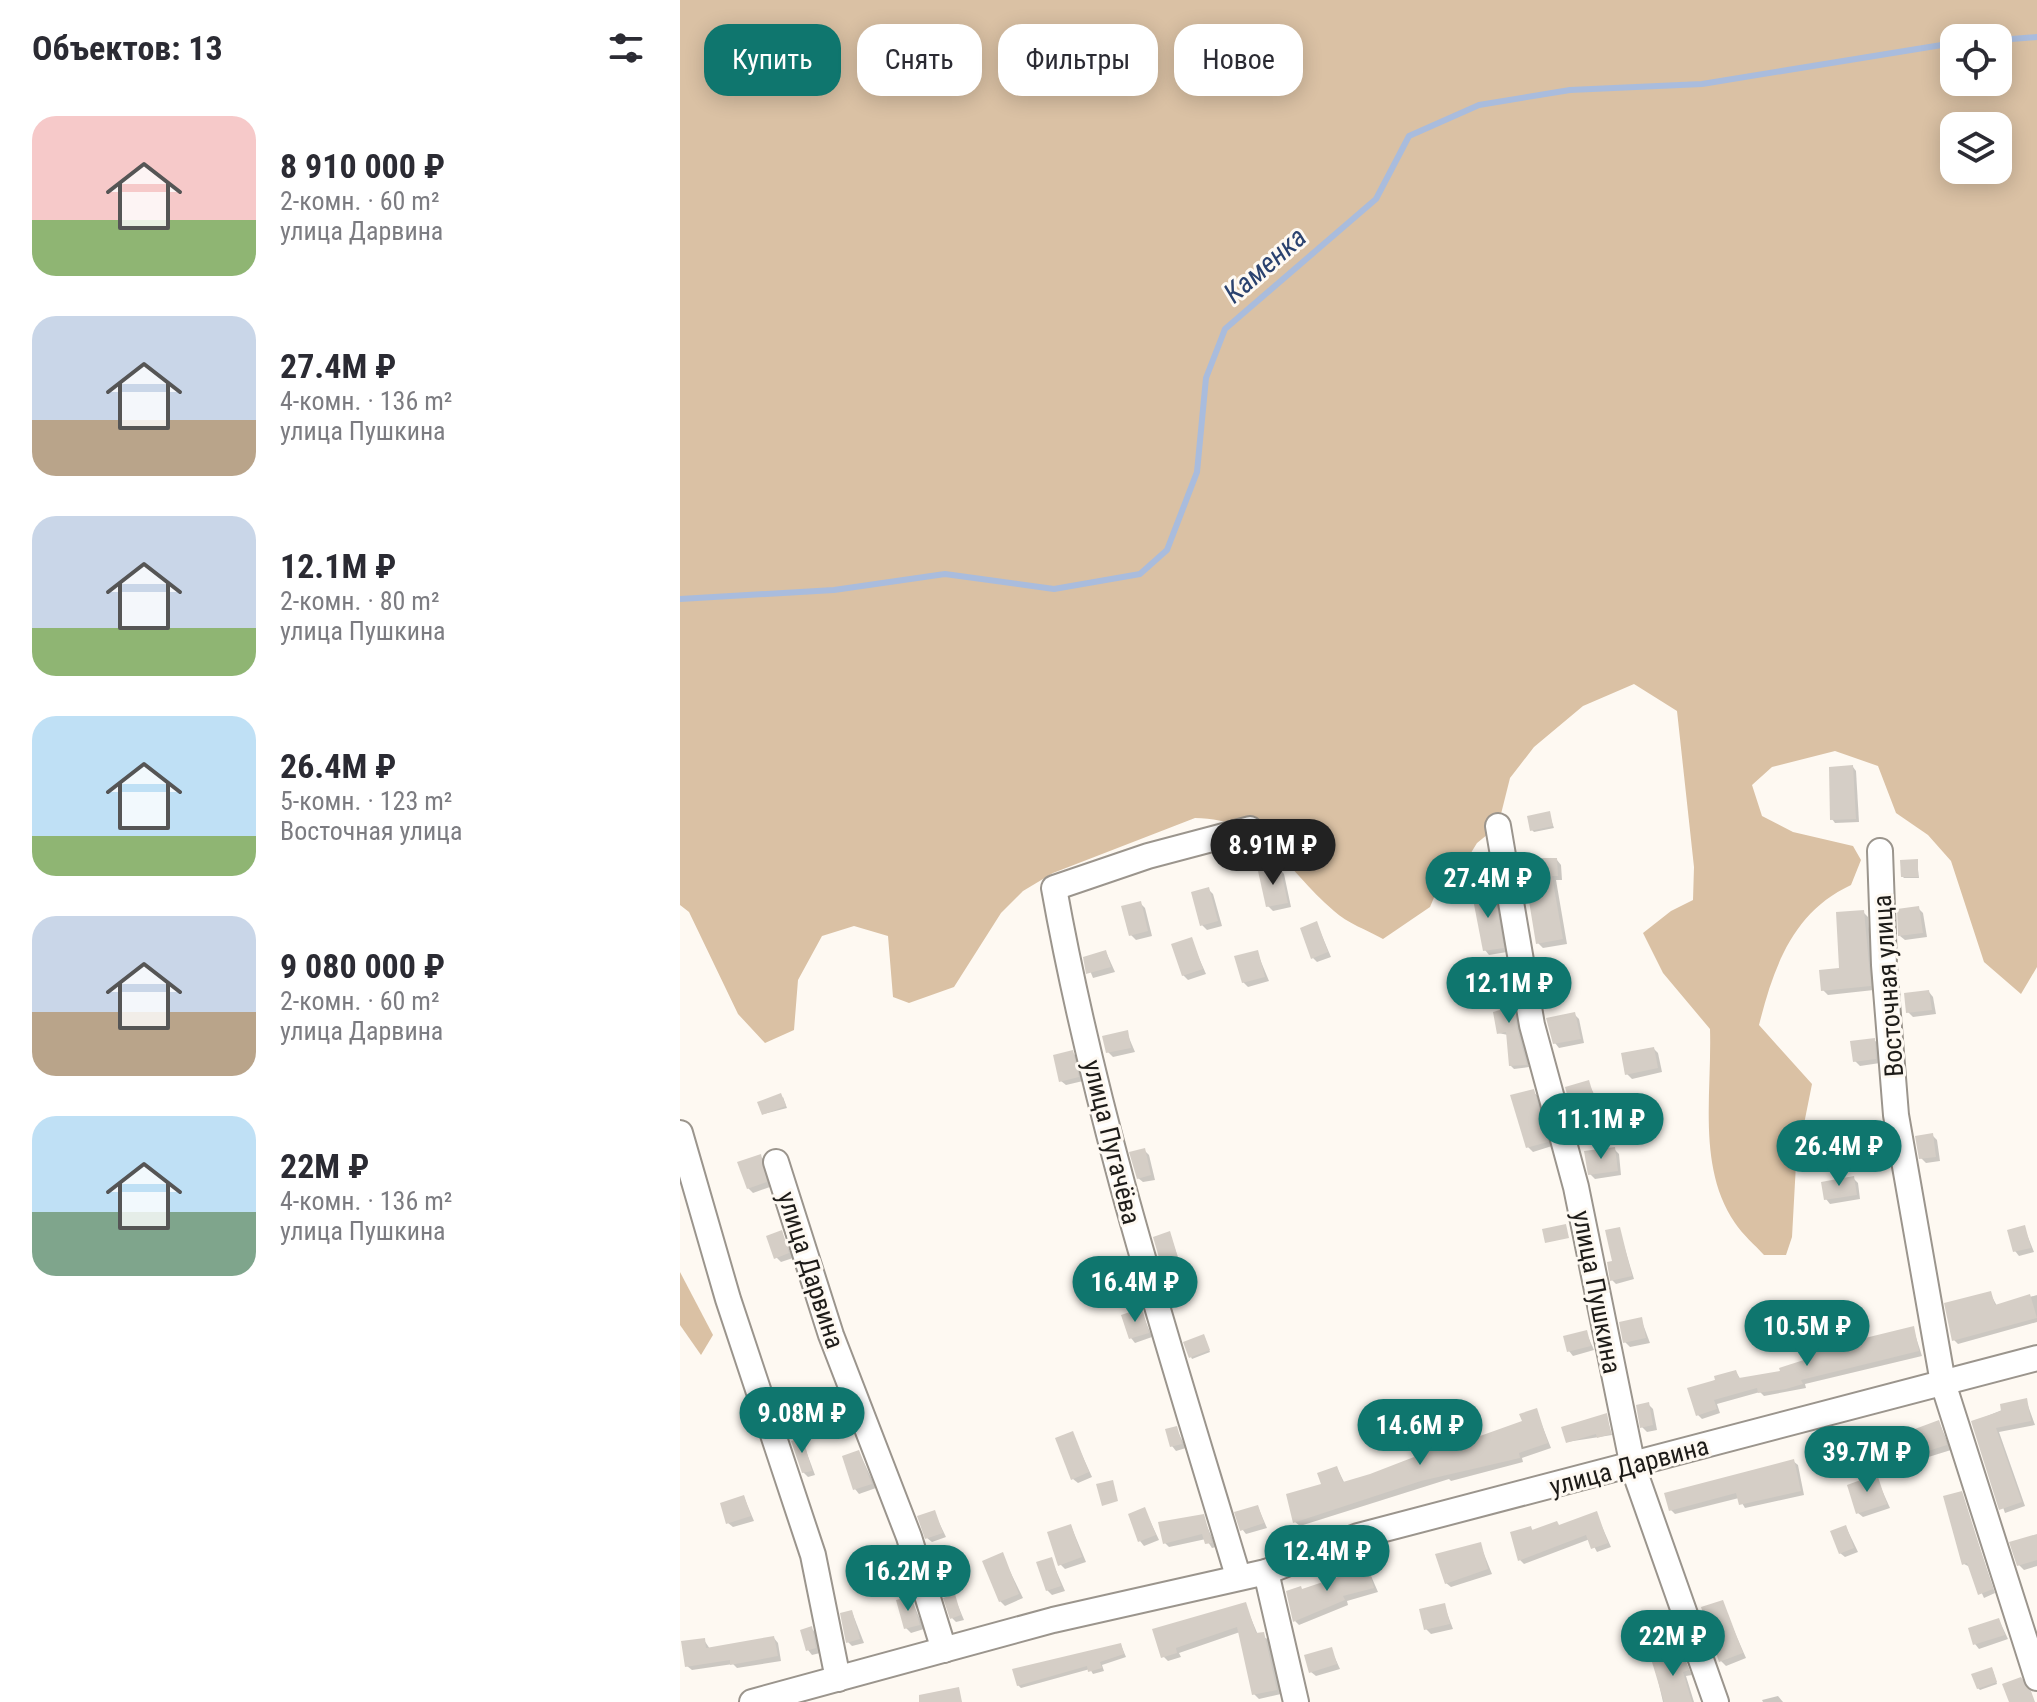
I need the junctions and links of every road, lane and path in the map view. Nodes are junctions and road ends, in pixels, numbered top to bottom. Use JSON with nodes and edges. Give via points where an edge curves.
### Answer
{"nodes":[{"id":1,"x":1498,"y":826,"type":"dead end"},
{"id":2,"x":1250,"y":829,"type":"dead end"},
{"id":3,"x":1880,"y":851,"type":"dead end"},
{"id":4,"x":680,"y":1133,"type":"edge"},
{"id":5,"x":776,"y":1162,"type":"dead end"},
{"id":6,"x":2037,"y":1358,"type":"edge"},
{"id":7,"x":1943,"y":1383,"type":"junction"},
{"id":8,"x":1633,"y":1467,"type":"junction"},
{"id":9,"x":1266,"y":1572,"type":"junction"},
{"id":10,"x":1238,"y":1576,"type":"junction"},
{"id":11,"x":944,"y":1650,"type":"junction"},
{"id":12,"x":2037,"y":1678,"type":"edge"},
{"id":13,"x":838,"y":1679,"type":"junction"},
{"id":14,"x":752,"y":1702,"type":"edge"},
{"id":15,"x":1296,"y":1702,"type":"edge"},
{"id":16,"x":1716,"y":1702,"type":"edge"}],
"edges":[{"from":1,"to":8,"type":"street","name":"улица Пушкина","via":[[1532,1025],[1576,1187]]},
{"from":2,"to":10,"type":"street","name":"улица Пугачёва","via":[[1054,888],[1069,974],[1138,1248]]},
{"from":3,"to":7,"type":"street","name":"Восточная улица","via":[[1896,1115]]},
{"from":4,"to":13,"type":"street","via":[[728,1299],[813,1555]]},
{"from":5,"to":11,"type":"street","name":"улица Дарвина","via":[[831,1335],[909,1537]]},
{"from":6,"to":7,"type":"street","name":"улица Дарвина"},
{"from":7,"to":8,"type":"street","name":"улица Дарвина"},
{"from":7,"to":12,"type":"street","name":"Восточная улица"},
{"from":8,"to":9,"type":"street","name":"улица Дарвина","via":[[1358,1536]]},
{"from":8,"to":16,"type":"street","name":"улица Пушкина"},
{"from":9,"to":10,"type":"street","name":"улица Дарвина"},
{"from":9,"to":15,"type":"street"},
{"from":10,"to":11,"type":"street","name":"улица Дарвина"},
{"from":11,"to":13,"type":"street","name":"улица Дарвина"},
{"from":13,"to":14,"type":"street","name":"улица Дарвина"}]}
